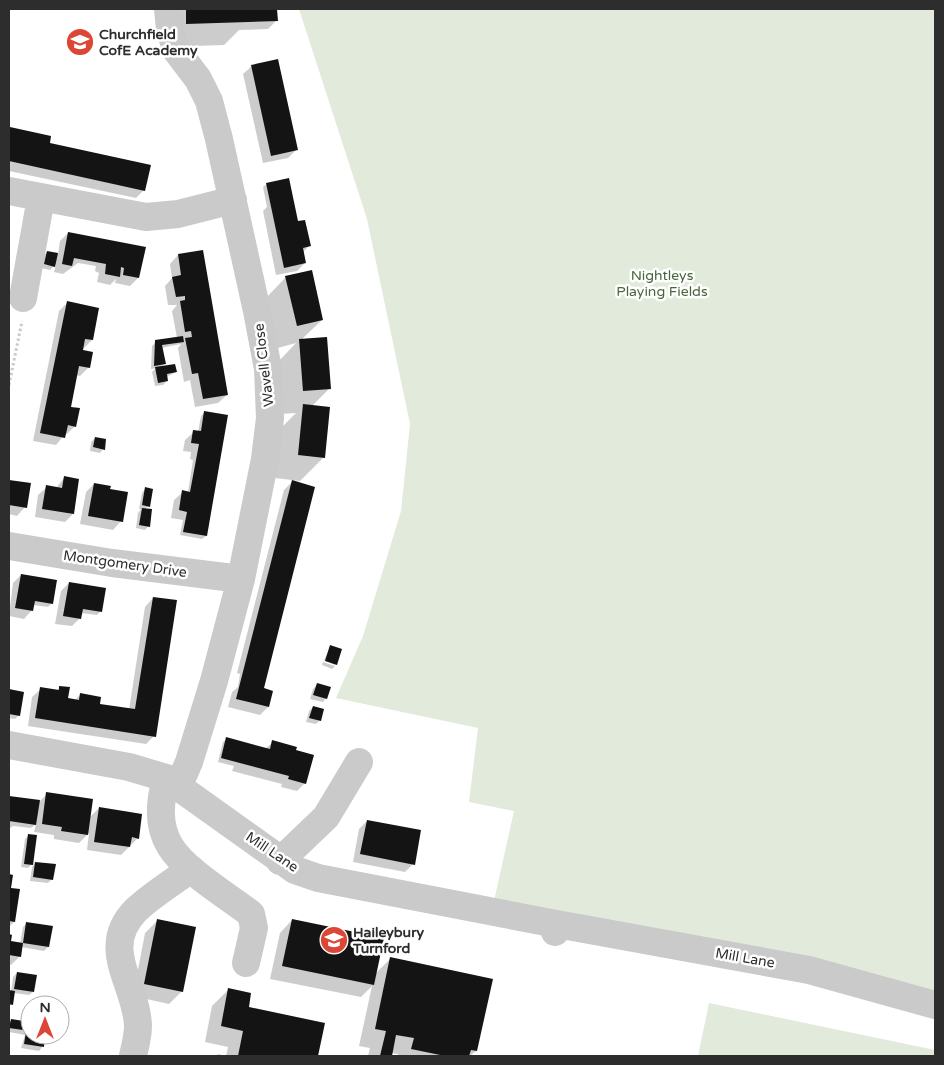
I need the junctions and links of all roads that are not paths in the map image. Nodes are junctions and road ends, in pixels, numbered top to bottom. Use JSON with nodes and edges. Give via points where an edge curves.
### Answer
{"nodes":[{"id":1,"x":168,"y":9,"type":"edge"},
{"id":2,"x":9,"y":191,"type":"edge"},
{"id":3,"x":41,"y":198,"type":"junction"},
{"id":4,"x":233,"y":200,"type":"junction"},
{"id":5,"x":23,"y":298,"type":"road end"},
{"id":6,"x":9,"y":546,"type":"edge"},
{"id":7,"x":241,"y":579,"type":"junction"},
{"id":8,"x":9,"y":745,"type":"edge"},
{"id":9,"x":359,"y":762,"type":"dead end"},
{"id":10,"x":172,"y":782,"type":"junction"},
{"id":11,"x":280,"y":861,"type":"junction"},
{"id":12,"x":191,"y":869,"type":"junction"},
{"id":13,"x":246,"y":963,"type":"dead end"},
{"id":14,"x":935,"y":1005,"type":"edge"},
{"id":15,"x":133,"y":1056,"type":"edge"}],
"edges":[{"from":1,"to":4,"type":"street","name":"Wavell Close","via":[[176,50],[198,79],[209,101]]},
{"from":2,"to":3,"type":"street"},
{"from":3,"to":4,"type":"street","via":[[146,217],[178,214]]},
{"from":3,"to":5,"type":"street"},
{"from":4,"to":7,"type":"street","name":"Wavell Close","via":[[268,369],[270,418],[265,460]]},
{"from":6,"to":7,"type":"street","name":"Montgomery Drive"},
{"from":7,"to":10,"type":"street","name":"Wavell Close","via":[[190,762]]},
{"from":8,"to":10,"type":"street","name":"Mill Lane","via":[[129,767]]},
{"from":9,"to":11,"type":"street","via":[[326,817]]},
{"from":10,"to":11,"type":"street","name":"Mill Lane"},
{"from":10,"to":12,"type":"street","name":"Wavell Close","via":[[161,799],[160,814],[170,846]]},
{"from":11,"to":14,"type":"street","name":"Mill Lane","via":[[318,878],[553,927],[809,970]]},
{"from":12,"to":13,"type":"street","name":"Wavell Close","via":[[251,914],[254,928]]},
{"from":12,"to":15,"type":"street","via":[[136,911],[122,933],[119,958],[138,1026]]}]}
